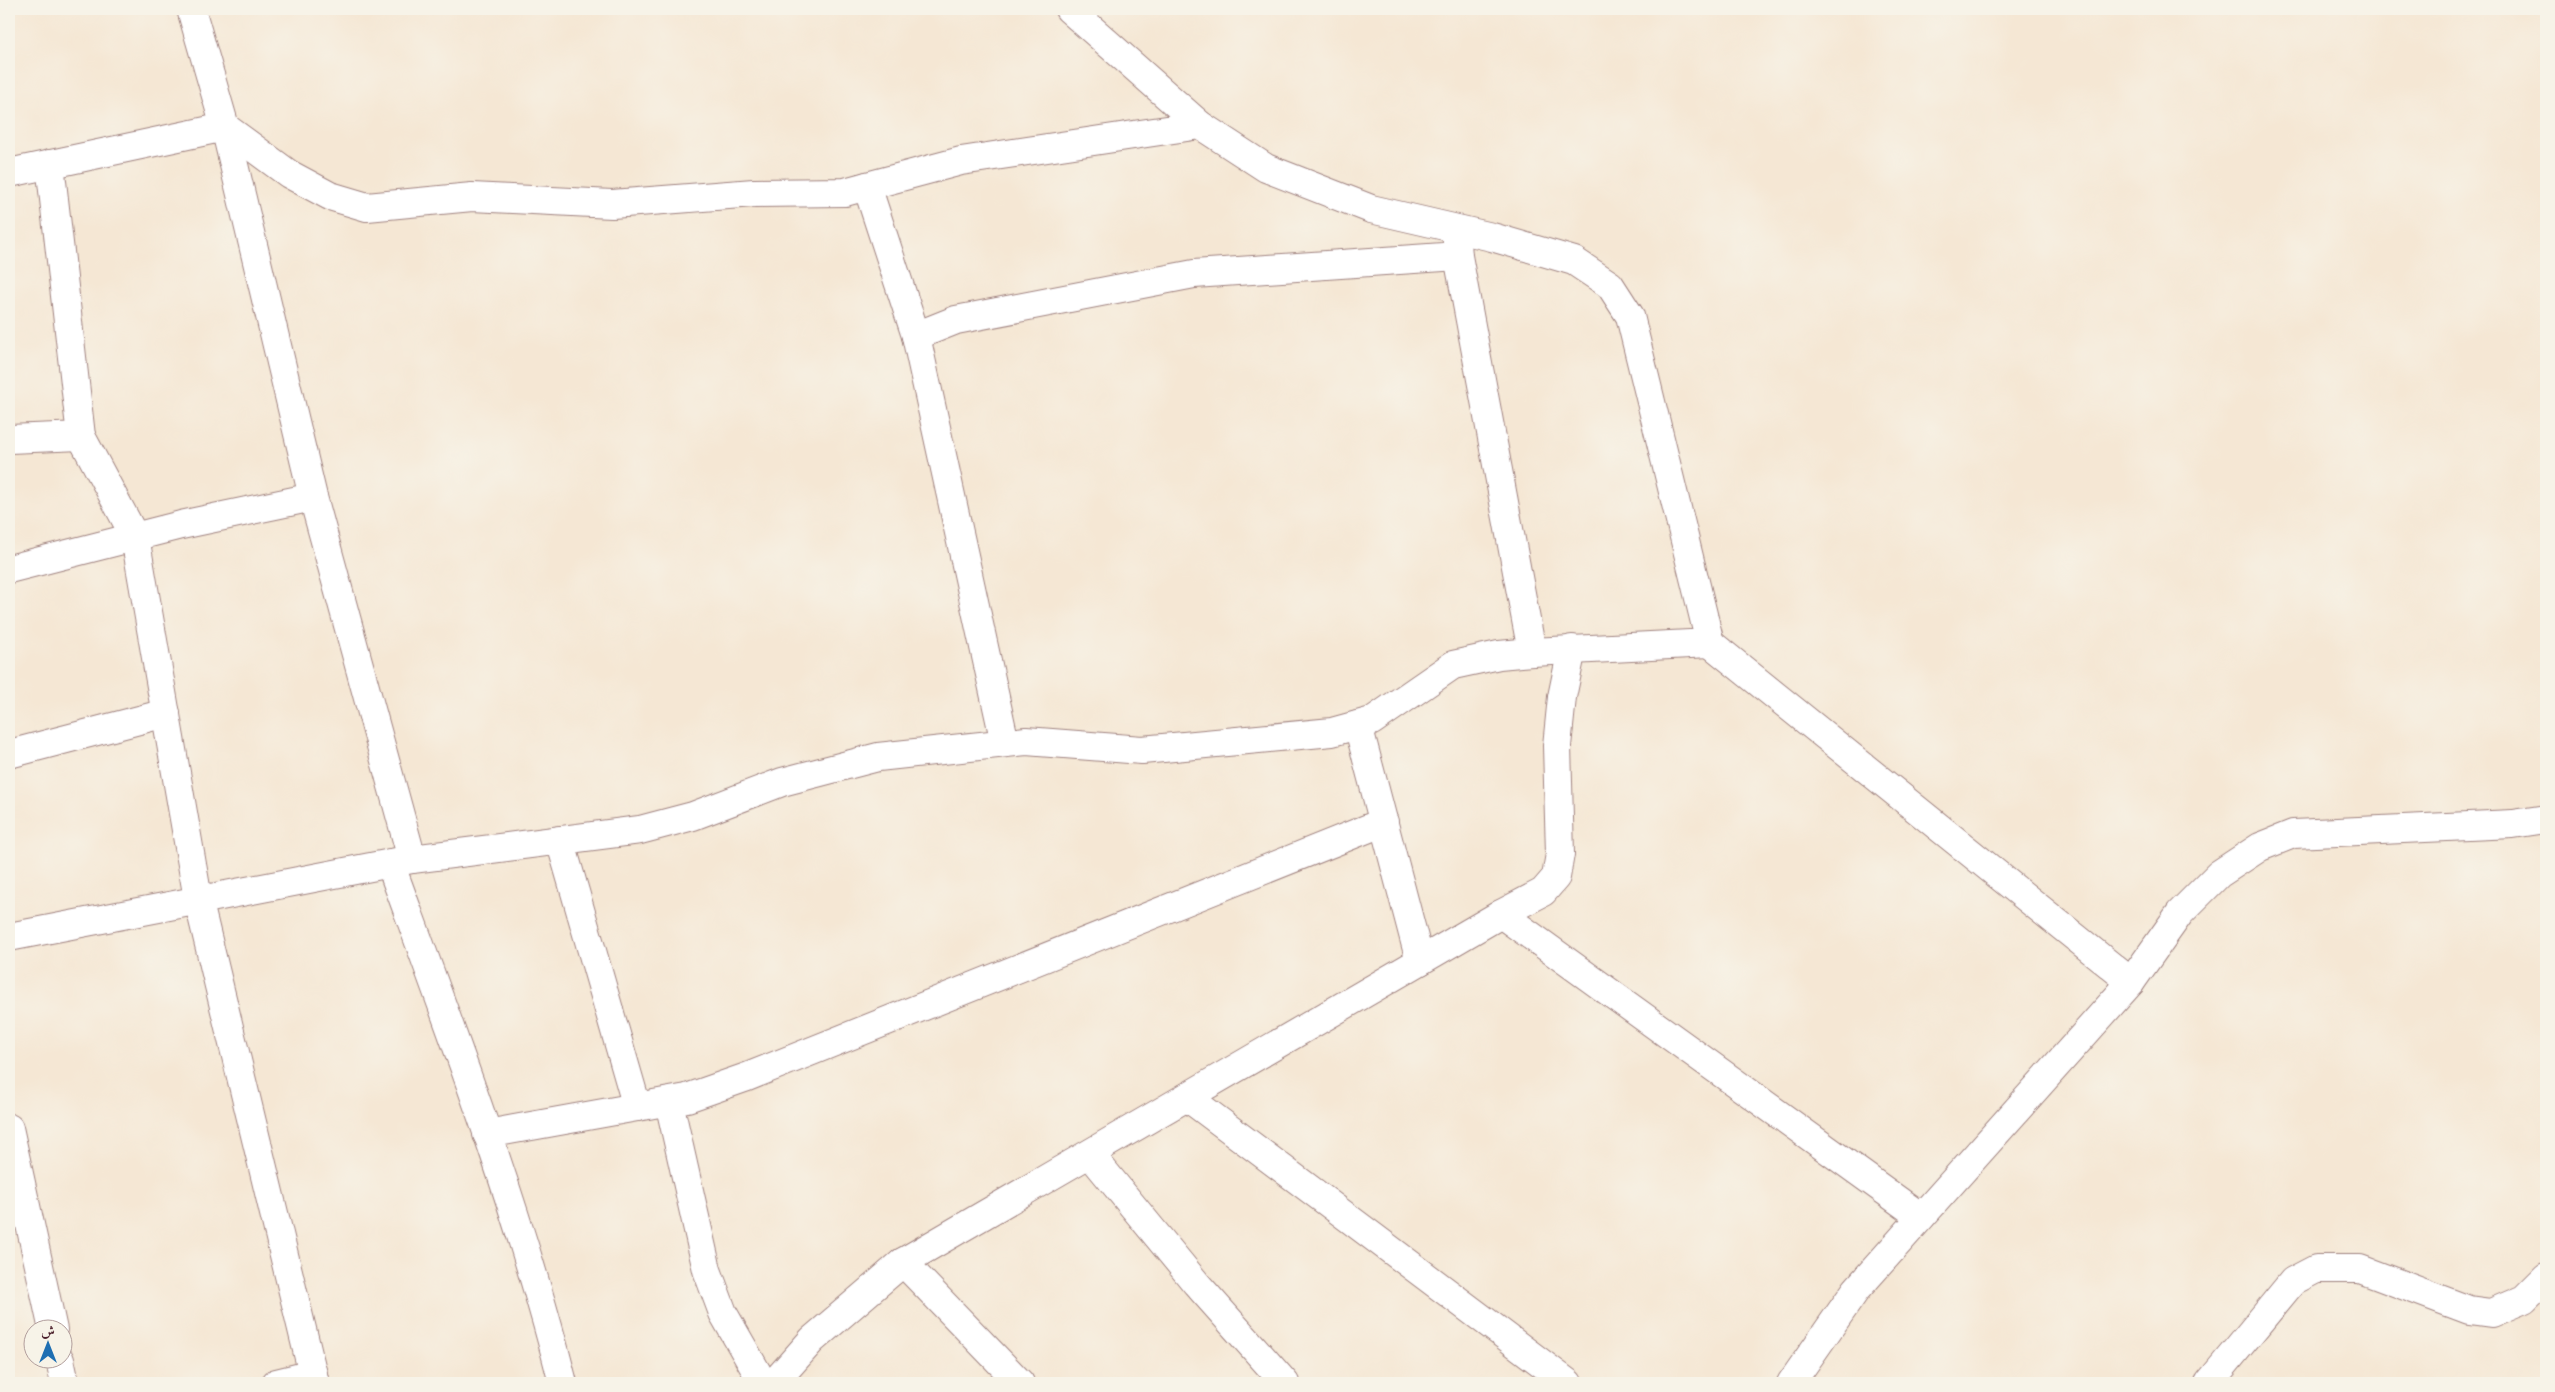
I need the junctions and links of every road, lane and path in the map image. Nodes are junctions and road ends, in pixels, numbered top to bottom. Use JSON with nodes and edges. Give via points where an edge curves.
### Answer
{"nodes":[{"id":1,"x":191,"y":9,"type":"edge"},
{"id":2,"x":1069,"y":9,"type":"edge"},
{"id":3,"x":1200,"y":126,"type":"junction"},
{"id":4,"x":225,"y":128,"type":"junction"},
{"id":5,"x":50,"y":164,"type":"junction"},
{"id":6,"x":9,"y":173,"type":"edge"},
{"id":7,"x":867,"y":186,"type":"junction"},
{"id":8,"x":1457,"y":243,"type":"junction"},
{"id":9,"x":916,"y":336,"type":"junction"},
{"id":10,"x":81,"y":436,"type":"junction"},
{"id":11,"x":9,"y":439,"type":"edge"},
{"id":12,"x":313,"y":497,"type":"junction"},
{"id":13,"x":135,"y":537,"type":"junction"},
{"id":14,"x":9,"y":570,"type":"edge"},
{"id":15,"x":1710,"y":643,"type":"junction"},
{"id":16,"x":1572,"y":648,"type":"junction"},
{"id":17,"x":1532,"y":652,"type":"junction"},
{"id":18,"x":166,"y":713,"type":"junction"},
{"id":19,"x":1358,"y":725,"type":"junction"},
{"id":20,"x":1005,"y":743,"type":"junction"},
{"id":21,"x":9,"y":754,"type":"edge"},
{"id":22,"x":2546,"y":819,"type":"edge"},
{"id":23,"x":1384,"y":822,"type":"junction"},
{"id":24,"x":560,"y":840,"type":"junction"},
{"id":25,"x":401,"y":861,"type":"junction"},
{"id":26,"x":198,"y":900,"type":"junction"},
{"id":27,"x":1501,"y":914,"type":"junction"},
{"id":28,"x":9,"y":937,"type":"edge"},
{"id":29,"x":1420,"y":961,"type":"junction"},
{"id":30,"x":2131,"y":982,"type":"junction"},
{"id":31,"x":1187,"y":1097,"type":"junction"},
{"id":32,"x":669,"y":1102,"type":"junction"},
{"id":33,"x":637,"y":1107,"type":"junction"},
{"id":34,"x":9,"y":1128,"type":"edge"},
{"id":35,"x":487,"y":1134,"type":"junction"},
{"id":36,"x":1090,"y":1154,"type":"junction"},
{"id":37,"x":1921,"y":1217,"type":"junction"},
{"id":38,"x":903,"y":1262,"type":"junction"},
{"id":39,"x":2546,"y":1277,"type":"edge"},
{"id":40,"x":51,"y":1320,"type":"edge"},
{"id":41,"x":62,"y":1370,"type":"edge"},
{"id":42,"x":314,"y":1379,"type":"edge"},
{"id":43,"x":65,"y":1383,"type":"edge"},
{"id":44,"x":276,"y":1383,"type":"edge"},
{"id":45,"x":563,"y":1383,"type":"edge"},
{"id":46,"x":763,"y":1383,"type":"edge"},
{"id":47,"x":774,"y":1383,"type":"edge"},
{"id":48,"x":1020,"y":1383,"type":"edge"},
{"id":49,"x":1285,"y":1383,"type":"edge"},
{"id":50,"x":1568,"y":1383,"type":"edge"},
{"id":51,"x":1791,"y":1383,"type":"edge"},
{"id":52,"x":2209,"y":1383,"type":"edge"}],
"edges":[{"from":1,"to":4,"type":"street"},
{"from":2,"to":3,"type":"street"},
{"from":3,"to":7,"type":"street","via":[[961,161]]},
{"from":3,"to":8,"type":"street","via":[[1266,168]]},
{"from":4,"to":5,"type":"street"},
{"from":4,"to":7,"type":"street","via":[[289,174],[330,196],[367,206],[472,197],[612,204],[754,193],[845,192]]},
{"from":4,"to":12,"type":"street"},
{"from":5,"to":6,"type":"street"},
{"from":5,"to":10,"type":"street"},
{"from":7,"to":9,"type":"street"},
{"from":8,"to":9,"type":"street","via":[[1194,274],[956,320]]},
{"from":8,"to":15,"type":"street","via":[[1492,237],[1574,260],[1610,285],[1630,316]]},
{"from":8,"to":17,"type":"street"},
{"from":9,"to":20,"type":"street"},
{"from":10,"to":11,"type":"street"},
{"from":10,"to":13,"type":"street"},
{"from":12,"to":13,"type":"street"},
{"from":12,"to":25,"type":"street"},
{"from":13,"to":14,"type":"street"},
{"from":13,"to":18,"type":"street"},
{"from":15,"to":16,"type":"street"},
{"from":15,"to":30,"type":"street"},
{"from":16,"to":17,"type":"street"},
{"from":16,"to":27,"type":"street","via":[[1562,697],[1558,746],[1560,854],[1556,877],[1543,892]]},
{"from":17,"to":19,"type":"street","via":[[1453,665],[1372,721]]},
{"from":18,"to":21,"type":"street"},
{"from":18,"to":26,"type":"street"},
{"from":19,"to":20,"type":"street","via":[[1332,732],[1142,750],[1026,741]]},
{"from":19,"to":23,"type":"street"},
{"from":20,"to":24,"type":"street","via":[[878,757],[782,782],[693,816],[640,830]]},
{"from":22,"to":30,"type":"street","via":[[2513,824],[2293,834],[2260,847],[2219,874],[2180,913]]},
{"from":23,"to":29,"type":"street"},
{"from":23,"to":32,"type":"street","via":[[747,1077]]},
{"from":24,"to":25,"type":"street"},
{"from":24,"to":33,"type":"street"},
{"from":25,"to":26,"type":"street"},
{"from":25,"to":35,"type":"street"},
{"from":26,"to":28,"type":"street"},
{"from":26,"to":42,"type":"street"},
{"from":27,"to":29,"type":"street"},
{"from":27,"to":37,"type":"street"},
{"from":29,"to":31,"type":"street"},
{"from":30,"to":37,"type":"street"},
{"from":31,"to":36,"type":"street"},
{"from":31,"to":50,"type":"street"},
{"from":32,"to":33,"type":"street"},
{"from":32,"to":46,"type":"street","via":[[707,1270],[723,1312]]},
{"from":33,"to":35,"type":"street"},
{"from":34,"to":40,"type":"street"},
{"from":35,"to":45,"type":"street","via":[[540,1298]]},
{"from":36,"to":38,"type":"street"},
{"from":36,"to":49,"type":"street","via":[[1196,1283]]},
{"from":37,"to":51,"type":"street","via":[[1856,1290]]},
{"from":38,"to":47,"type":"street","via":[[812,1340]]},
{"from":38,"to":48,"type":"street"},
{"from":39,"to":52,"type":"street","via":[[2524,1299],[2491,1312],[2469,1310],[2360,1269],[2316,1269],[2293,1281]]},
{"from":41,"to":43,"type":"street"},
{"from":42,"to":44,"type":"street"}]}
